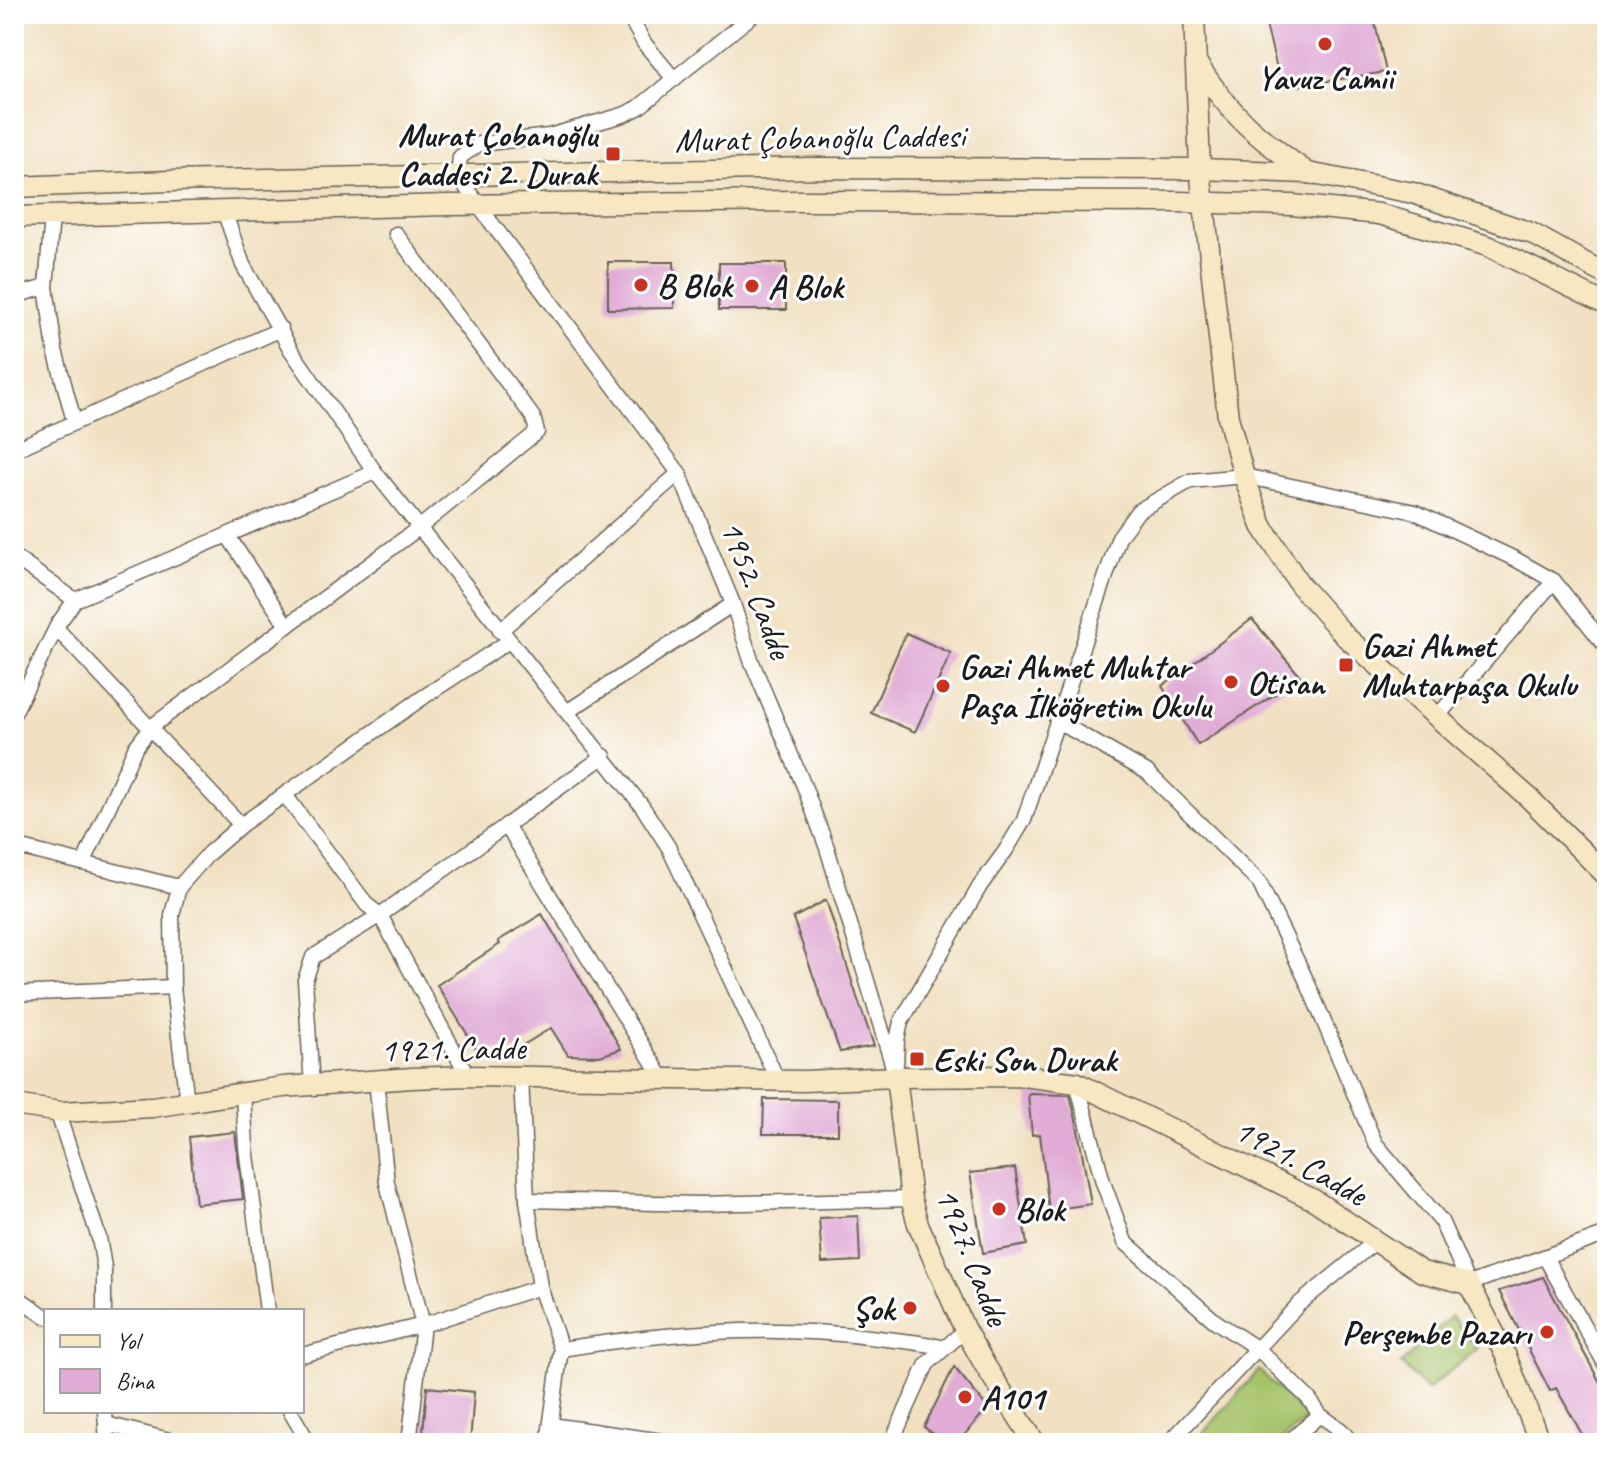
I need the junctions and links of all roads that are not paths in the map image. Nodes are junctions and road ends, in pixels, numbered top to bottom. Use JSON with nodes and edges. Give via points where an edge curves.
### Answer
{"nodes":[{"id":1,"x":628,"y":14,"type":"edge"},
{"id":2,"x":754,"y":14,"type":"edge"},
{"id":3,"x":1194,"y":14,"type":"edge"},
{"id":4,"x":1196,"y":63,"type":"junction"},
{"id":5,"x":674,"y":79,"type":"junction"},
{"id":6,"x":1200,"y":169,"type":"junction"},
{"id":7,"x":1308,"y":173,"type":"junction"},
{"id":8,"x":458,"y":175,"type":"junction"},
{"id":9,"x":14,"y":187,"type":"edge"},
{"id":10,"x":1203,"y":203,"type":"junction"},
{"id":11,"x":478,"y":205,"type":"junction"},
{"id":12,"x":224,"y":211,"type":"junction"},
{"id":13,"x":52,"y":216,"type":"junction"},
{"id":14,"x":14,"y":217,"type":"edge"},
{"id":15,"x":396,"y":234,"type":"dead end"},
{"id":16,"x":1607,"y":275,"type":"edge"},
{"id":17,"x":46,"y":287,"type":"junction"},
{"id":18,"x":14,"y":296,"type":"edge"},
{"id":19,"x":1607,"y":305,"type":"edge"},
{"id":20,"x":281,"y":329,"type":"junction"},
{"id":21,"x":74,"y":421,"type":"junction"},
{"id":22,"x":14,"y":450,"type":"edge"},
{"id":23,"x":375,"y":472,"type":"junction"},
{"id":24,"x":679,"y":473,"type":"junction"},
{"id":25,"x":1244,"y":476,"type":"junction"},
{"id":26,"x":420,"y":527,"type":"junction"},
{"id":27,"x":228,"y":536,"type":"junction"},
{"id":28,"x":14,"y":557,"type":"edge"},
{"id":29,"x":1554,"y":581,"type":"junction"},
{"id":30,"x":75,"y":600,"type":"junction"},
{"id":31,"x":733,"y":604,"type":"junction"},
{"id":32,"x":287,"y":626,"type":"junction"},
{"id":33,"x":56,"y":628,"type":"junction"},
{"id":34,"x":505,"y":636,"type":"junction"},
{"id":35,"x":1607,"y":648,"type":"edge"},
{"id":36,"x":568,"y":711,"type":"junction"},
{"id":37,"x":14,"y":713,"type":"edge"},
{"id":38,"x":1436,"y":718,"type":"junction"},
{"id":39,"x":1057,"y":721,"type":"junction"},
{"id":40,"x":151,"y":727,"type":"junction"},
{"id":41,"x":604,"y":756,"type":"junction"},
{"id":42,"x":285,"y":795,"type":"junction"},
{"id":43,"x":241,"y":825,"type":"junction"},
{"id":44,"x":506,"y":825,"type":"junction"},
{"id":45,"x":14,"y":846,"type":"edge"},
{"id":46,"x":84,"y":862,"type":"junction"},
{"id":47,"x":1607,"y":876,"type":"edge"},
{"id":48,"x":179,"y":887,"type":"junction"},
{"id":49,"x":380,"y":915,"type":"junction"},
{"id":50,"x":173,"y":987,"type":"junction"},
{"id":51,"x":14,"y":994,"type":"edge"},
{"id":52,"x":468,"y":1076,"type":"junction"},
{"id":53,"x":896,"y":1077,"type":"junction"},
{"id":54,"x":521,"y":1078,"type":"junction"},
{"id":55,"x":663,"y":1079,"type":"junction"},
{"id":56,"x":376,"y":1080,"type":"junction"},
{"id":57,"x":778,"y":1081,"type":"junction"},
{"id":58,"x":1077,"y":1083,"type":"junction"},
{"id":59,"x":312,"y":1086,"type":"junction"},
{"id":60,"x":243,"y":1093,"type":"junction"},
{"id":61,"x":187,"y":1102,"type":"junction"},
{"id":62,"x":14,"y":1105,"type":"edge"},
{"id":63,"x":57,"y":1111,"type":"junction"},
{"id":64,"x":911,"y":1199,"type":"junction"},
{"id":65,"x":527,"y":1200,"type":"junction"},
{"id":66,"x":1607,"y":1234,"type":"edge"},
{"id":67,"x":1376,"y":1241,"type":"junction"},
{"id":68,"x":1545,"y":1257,"type":"junction"},
{"id":69,"x":1469,"y":1284,"type":"junction"},
{"id":70,"x":540,"y":1287,"type":"junction"},
{"id":71,"x":14,"y":1295,"type":"edge"},
{"id":72,"x":104,"y":1309,"type":"edge"},
{"id":73,"x":267,"y":1309,"type":"edge"},
{"id":74,"x":44,"y":1316,"type":"edge"},
{"id":75,"x":423,"y":1325,"type":"junction"},
{"id":76,"x":965,"y":1330,"type":"junction"},
{"id":77,"x":944,"y":1348,"type":"junction"},
{"id":78,"x":561,"y":1349,"type":"junction"},
{"id":79,"x":1258,"y":1349,"type":"junction"},
{"id":80,"x":304,"y":1355,"type":"edge"},
{"id":81,"x":1607,"y":1367,"type":"edge"},
{"id":82,"x":291,"y":1413,"type":"edge"},
{"id":83,"x":1320,"y":1415,"type":"junction"},
{"id":84,"x":105,"y":1418,"type":"edge"},
{"id":85,"x":551,"y":1425,"type":"junction"},
{"id":86,"x":107,"y":1443,"type":"edge"},
{"id":87,"x":181,"y":1443,"type":"edge"},
{"id":88,"x":309,"y":1443,"type":"edge"},
{"id":89,"x":409,"y":1443,"type":"edge"},
{"id":90,"x":548,"y":1443,"type":"edge"},
{"id":91,"x":676,"y":1443,"type":"edge"},
{"id":92,"x":891,"y":1443,"type":"edge"},
{"id":93,"x":1035,"y":1443,"type":"edge"},
{"id":94,"x":1169,"y":1443,"type":"edge"},
{"id":95,"x":1287,"y":1443,"type":"edge"},
{"id":96,"x":1352,"y":1443,"type":"edge"},
{"id":97,"x":1540,"y":1443,"type":"edge"}],
"edges":[{"from":1,"to":5,"type":"street"},
{"from":2,"to":5,"type":"street"},
{"from":3,"to":4,"type":"main road"},
{"from":4,"to":6,"type":"main road"},
{"from":4,"to":7,"type":"main road","via":[[1257,137]]},
{"from":5,"to":8,"type":"street","via":[[638,108],[599,124],[479,144],[460,157]]},
{"from":6,"to":7,"type":"main road","name":"Murat Çobanoğlu Caddesi"},
{"from":6,"to":8,"type":"main road","name":"Murat Çobanoğlu Caddesi","via":[[810,168]]},
{"from":6,"to":10,"type":"main road"},
{"from":7,"to":16,"type":"main road","name":"Murat Çobanoğlu Caddesi","via":[[1413,193],[1531,233]]},
{"from":8,"to":9,"type":"main road","name":"Murat Çobanoğlu Caddesi"},
{"from":8,"to":11,"type":"street","name":"1952. Cadde"},
{"from":10,"to":11,"type":"main road","name":"Murat Çobanoğlu Caddesi"},
{"from":10,"to":19,"type":"main road","name":"Murat Çobanoğlu Caddesi","via":[[1379,214],[1488,246]]},
{"from":10,"to":25,"type":"main road","via":[[1228,417]]},
{"from":11,"to":12,"type":"main road","name":"Murat Çobanoğlu Caddesi"},
{"from":11,"to":24,"type":"street","name":"1952. Cadde"},
{"from":12,"to":13,"type":"main road","name":"Murat Çobanoğlu Caddesi"},
{"from":12,"to":20,"type":"street","via":[[243,265]]},
{"from":13,"to":14,"type":"main road","name":"Murat Çobanoğlu Caddesi"},
{"from":13,"to":17,"type":"street"},
{"from":15,"to":26,"type":"street","via":[[533,417],[537,432]]},
{"from":17,"to":18,"type":"street"},
{"from":17,"to":21,"type":"street","via":[[55,350]]},
{"from":20,"to":21,"type":"street"},
{"from":20,"to":23,"type":"street"},
{"from":21,"to":22,"type":"street"},
{"from":23,"to":26,"type":"street"},
{"from":23,"to":27,"type":"street"},
{"from":24,"to":31,"type":"street","name":"1952. Cadde"},
{"from":24,"to":34,"type":"street"},
{"from":25,"to":29,"type":"street","via":[[1415,512]]},
{"from":25,"to":38,"type":"main road","via":[[1262,526],[1300,585],[1346,637]]},
{"from":25,"to":39,"type":"street","via":[[1190,481],[1138,511],[1119,537]]},
{"from":26,"to":32,"type":"street"},
{"from":26,"to":34,"type":"street"},
{"from":27,"to":30,"type":"street"},
{"from":27,"to":32,"type":"street"},
{"from":28,"to":30,"type":"street"},
{"from":29,"to":35,"type":"street"},
{"from":29,"to":38,"type":"street"},
{"from":30,"to":33,"type":"street"},
{"from":31,"to":36,"type":"street"},
{"from":31,"to":53,"type":"street","name":"1952. Cadde","via":[[827,848]]},
{"from":32,"to":40,"type":"street"},
{"from":33,"to":37,"type":"street"},
{"from":33,"to":40,"type":"street"},
{"from":34,"to":36,"type":"street"},
{"from":34,"to":42,"type":"street"},
{"from":36,"to":41,"type":"street"},
{"from":38,"to":47,"type":"main road","via":[[1528,797]]},
{"from":39,"to":53,"type":"street","via":[[1024,820],[901,1022]]},
{"from":39,"to":69,"type":"street","via":[[1147,772],[1259,882],[1375,1143],[1441,1221]]},
{"from":40,"to":43,"type":"street"},
{"from":40,"to":46,"type":"street","via":[[135,748]]},
{"from":41,"to":44,"type":"street"},
{"from":41,"to":57,"type":"street","via":[[669,848]]},
{"from":42,"to":43,"type":"street"},
{"from":42,"to":49,"type":"street"},
{"from":43,"to":48,"type":"street"},
{"from":44,"to":49,"type":"street"},
{"from":44,"to":55,"type":"street"},
{"from":45,"to":46,"type":"street"},
{"from":46,"to":48,"type":"street"},
{"from":48,"to":50,"type":"street","via":[[172,915]]},
{"from":49,"to":52,"type":"street"},
{"from":49,"to":59,"type":"street","via":[[313,957],[305,980]]},
{"from":50,"to":51,"type":"street"},
{"from":50,"to":61,"type":"street"},
{"from":52,"to":54,"type":"main road","name":"1921. Cadde"},
{"from":52,"to":56,"type":"main road","name":"1921. Cadde"},
{"from":53,"to":57,"type":"main road","name":"1921. Cadde"},
{"from":53,"to":58,"type":"main road","name":"1921. Cadde","via":[[1023,1076]]},
{"from":53,"to":64,"type":"main road","name":"1927. Cadde"},
{"from":54,"to":55,"type":"main road","name":"1921. Cadde"},
{"from":54,"to":65,"type":"street"},
{"from":55,"to":57,"type":"main road","name":"1921. Cadde"},
{"from":56,"to":59,"type":"main road","name":"1921. Cadde"},
{"from":56,"to":75,"type":"street","via":[[387,1183]]},
{"from":58,"to":67,"type":"main road","name":"1921. Cadde","via":[[1314,1200]]},
{"from":58,"to":79,"type":"street","via":[[1125,1242],[1215,1321]]},
{"from":59,"to":60,"type":"main road","name":"1921. Cadde"},
{"from":60,"to":61,"type":"main road","name":"1921. Cadde"},
{"from":60,"to":73,"type":"street"},
{"from":61,"to":63,"type":"main road","name":"1921. Cadde"},
{"from":62,"to":63,"type":"main road","name":"1921. Cadde"},
{"from":63,"to":72,"type":"street","via":[[99,1238]]},
{"from":64,"to":65,"type":"street","via":[[700,1204]]},
{"from":64,"to":76,"type":"main road","name":"1927. Cadde"},
{"from":65,"to":70,"type":"street"},
{"from":66,"to":68,"type":"street"},
{"from":67,"to":69,"type":"main road","name":"1921. Cadde","via":[[1422,1272]]},
{"from":67,"to":79,"type":"street","via":[[1299,1304]]},
{"from":68,"to":69,"type":"street"},
{"from":68,"to":81,"type":"street"},
{"from":69,"to":97,"type":"main road","via":[[1506,1356]]},
{"from":70,"to":75,"type":"street"},
{"from":70,"to":78,"type":"street"},
{"from":71,"to":74,"type":"street"},
{"from":75,"to":80,"type":"street"},
{"from":75,"to":89,"type":"street"},
{"from":76,"to":77,"type":"street"},
{"from":76,"to":93,"type":"main road","name":"1927. Cadde"},
{"from":77,"to":78,"type":"street","via":[[821,1331],[743,1329]]},
{"from":77,"to":92,"type":"street","via":[[927,1364]]},
{"from":78,"to":85,"type":"street"},
{"from":79,"to":83,"type":"street"},
{"from":79,"to":94,"type":"street"},
{"from":82,"to":88,"type":"street"},
{"from":83,"to":95,"type":"street"},
{"from":83,"to":96,"type":"street"},
{"from":84,"to":86,"type":"street"},
{"from":84,"to":87,"type":"street"},
{"from":85,"to":90,"type":"street"},
{"from":85,"to":91,"type":"street"}]}
